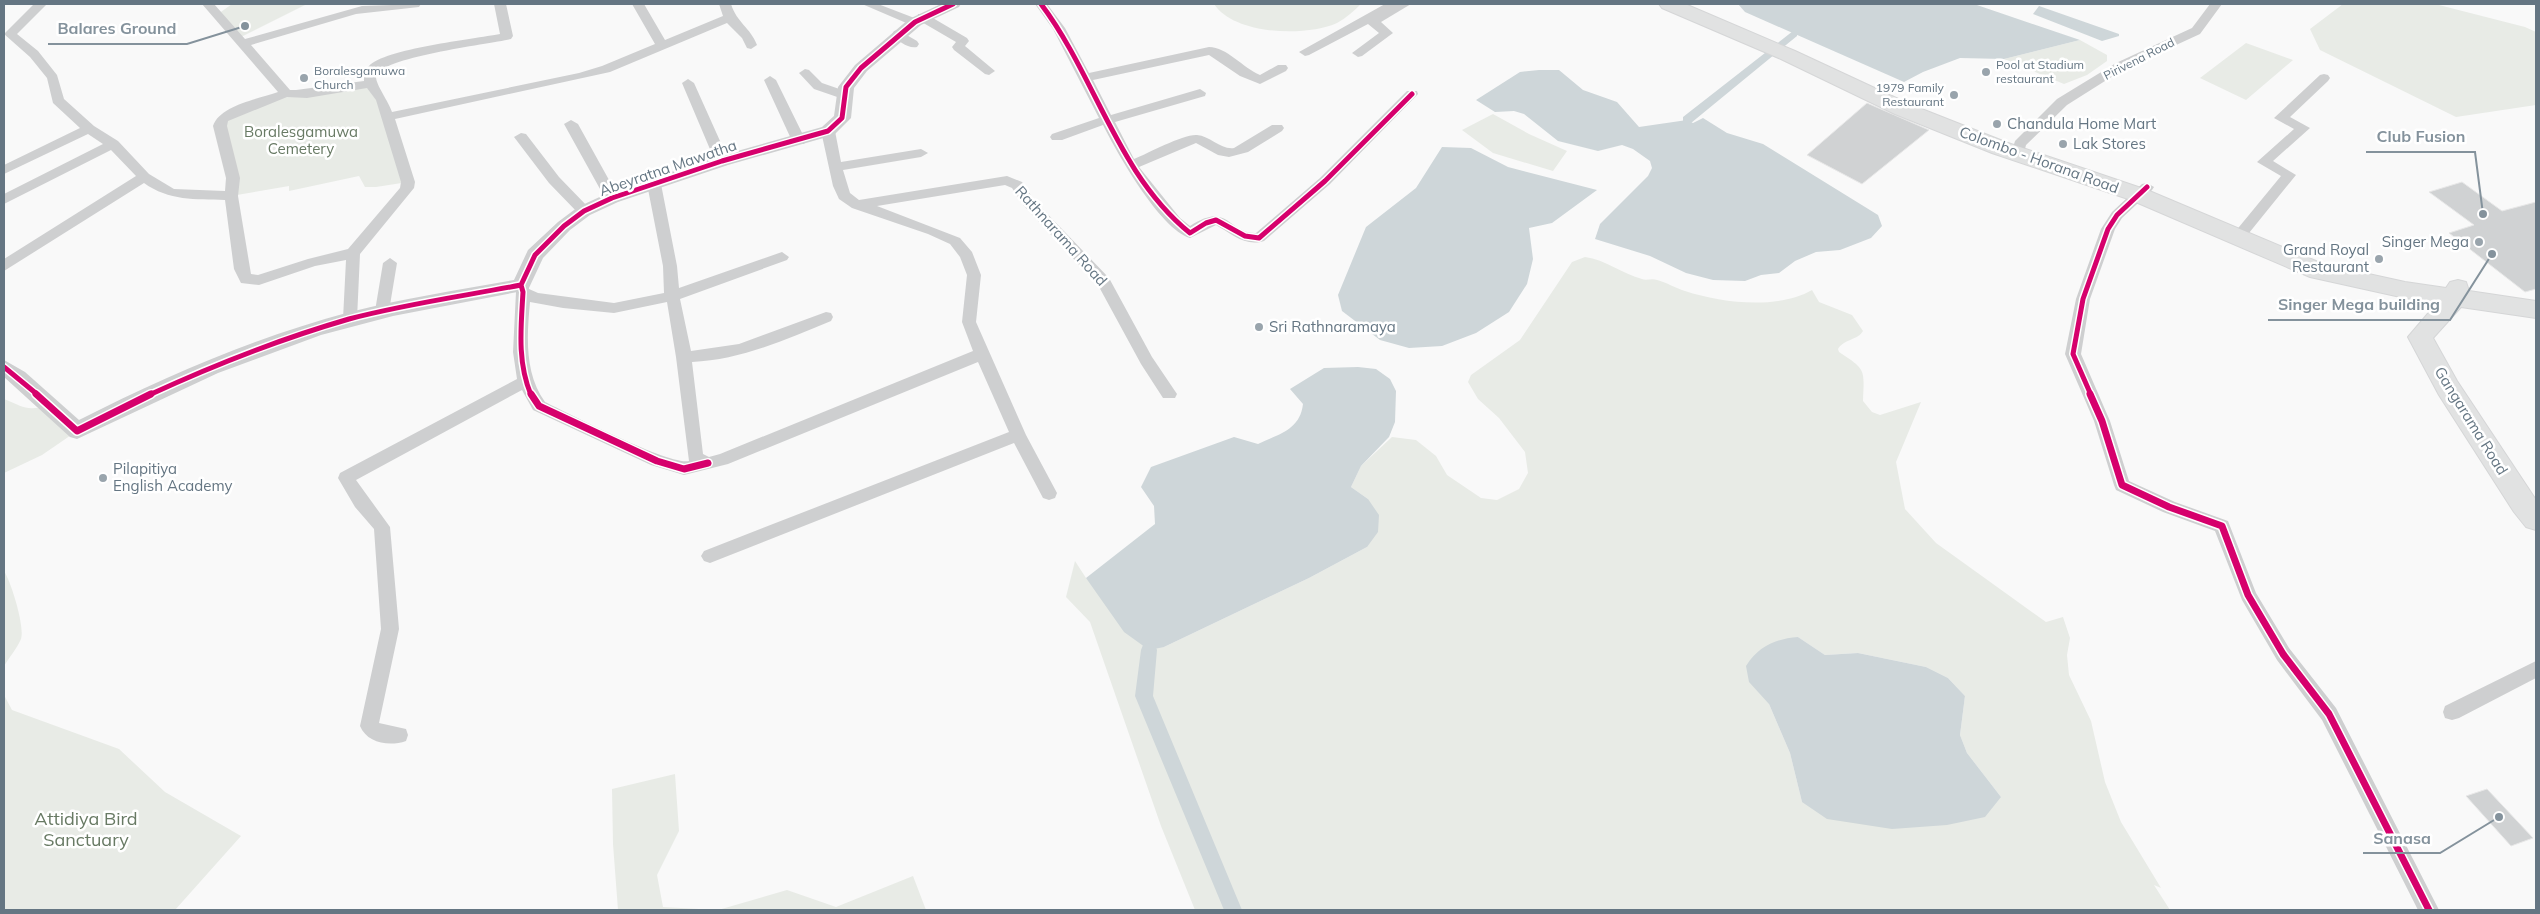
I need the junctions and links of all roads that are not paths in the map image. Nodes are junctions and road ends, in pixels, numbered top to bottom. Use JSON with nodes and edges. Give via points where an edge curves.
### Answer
{"nodes":[{"id":1,"x":41,"y":4,"type":"edge"},
{"id":2,"x":208,"y":4,"type":"edge"},
{"id":3,"x":415,"y":4,"type":"edge"},
{"id":4,"x":500,"y":4,"type":"edge"},
{"id":5,"x":638,"y":4,"type":"edge"},
{"id":6,"x":725,"y":4,"type":"edge"},
{"id":7,"x":868,"y":4,"type":"edge"},
{"id":8,"x":952,"y":4,"type":"edge"},
{"id":9,"x":1041,"y":4,"type":"edge"},
{"id":10,"x":1394,"y":4,"type":"edge"},
{"id":11,"x":1405,"y":4,"type":"edge"},
{"id":12,"x":1669,"y":4,"type":"edge"},
{"id":13,"x":1686,"y":4,"type":"edge"},
{"id":14,"x":2216,"y":4,"type":"edge"},
{"id":15,"x":729,"y":18,"type":"junction"},
{"id":16,"x":918,"y":20,"type":"junction"},
{"id":17,"x":7,"y":36,"type":"edge"},
{"id":18,"x":1764,"y":41,"type":"junction"},
{"id":19,"x":244,"y":43,"type":"junction"},
{"id":20,"x":662,"y":45,"type":"junction"},
{"id":21,"x":751,"y":45,"type":"dead end"},
{"id":22,"x":1305,"y":52,"type":"dead end"},
{"id":23,"x":1358,"y":53,"type":"dead end"},
{"id":24,"x":1791,"y":53,"type":"joint"},
{"id":25,"x":1282,"y":68,"type":"dead end"},
{"id":26,"x":989,"y":71,"type":"dead end"},
{"id":27,"x":805,"y":73,"type":"dead end"},
{"id":28,"x":1085,"y":78,"type":"junction"},
{"id":29,"x":2324,"y":78,"type":"dead end"},
{"id":30,"x":770,"y":80,"type":"dead end"},
{"id":31,"x":688,"y":83,"type":"dead end"},
{"id":32,"x":371,"y":84,"type":"junction"},
{"id":33,"x":286,"y":93,"type":"junction"},
{"id":34,"x":1200,"y":93,"type":"dead end"},
{"id":35,"x":1412,"y":94,"type":"dead end"},
{"id":36,"x":846,"y":96,"type":"junction"},
{"id":37,"x":386,"y":118,"type":"junction"},
{"id":38,"x":1108,"y":119,"type":"junction"},
{"id":39,"x":571,"y":124,"type":"dead end"},
{"id":40,"x":1277,"y":128,"type":"dead end"},
{"id":41,"x":88,"y":129,"type":"junction"},
{"id":42,"x":828,"y":131,"type":"junction"},
{"id":43,"x":521,"y":136,"type":"dead end"},
{"id":44,"x":1057,"y":137,"type":"dead end"},
{"id":45,"x":799,"y":141,"type":"junction"},
{"id":46,"x":113,"y":144,"type":"junction"},
{"id":47,"x":2019,"y":149,"type":"junction"},
{"id":48,"x":921,"y":153,"type":"dead end"},
{"id":49,"x":722,"y":161,"type":"junction"},
{"id":50,"x":1130,"y":166,"type":"junction"},
{"id":51,"x":835,"y":167,"type":"junction"},
{"id":52,"x":4,"y":170,"type":"edge"},
{"id":53,"x":144,"y":177,"type":"junction"},
{"id":54,"x":654,"y":184,"type":"junction"},
{"id":55,"x":2143,"y":191,"type":"junction"},
{"id":56,"x":231,"y":196,"type":"junction"},
{"id":57,"x":612,"y":198,"type":"junction"},
{"id":58,"x":4,"y":200,"type":"edge"},
{"id":59,"x":856,"y":205,"type":"junction"},
{"id":60,"x":584,"y":211,"type":"junction"},
{"id":61,"x":2244,"y":230,"type":"junction"},
{"id":62,"x":353,"y":253,"type":"junction"},
{"id":63,"x":782,"y":258,"type":"dead end"},
{"id":64,"x":390,"y":263,"type":"dead end"},
{"id":65,"x":4,"y":266,"type":"edge"},
{"id":66,"x":522,"y":288,"type":"junction"},
{"id":67,"x":2456,"y":293,"type":"junction"},
{"id":68,"x":672,"y":296,"type":"junction"},
{"id":69,"x":2536,"y":298,"type":"edge"},
{"id":70,"x":2536,"y":309,"type":"edge"},
{"id":71,"x":382,"y":311,"type":"junction"},
{"id":72,"x":826,"y":317,"type":"dead end"},
{"id":73,"x":350,"y":319,"type":"junction"},
{"id":74,"x":982,"y":354,"type":"junction"},
{"id":75,"x":684,"y":357,"type":"junction"},
{"id":76,"x":4,"y":367,"type":"edge"},
{"id":77,"x":526,"y":381,"type":"junction"},
{"id":78,"x":1169,"y":394,"type":"dead end"},
{"id":79,"x":1018,"y":435,"type":"junction"},
{"id":80,"x":708,"y":463,"type":"junction"},
{"id":81,"x":1049,"y":493,"type":"dead end"},
{"id":82,"x":2536,"y":520,"type":"edge"},
{"id":83,"x":710,"y":556,"type":"dead end"},
{"id":84,"x":2536,"y":669,"type":"edge"},
{"id":85,"x":2452,"y":712,"type":"dead end"},
{"id":86,"x":399,"y":735,"type":"dead end"},
{"id":87,"x":2429,"y":910,"type":"edge"}],
"edges":[{"from":1,"to":17,"type":"street"},
{"from":2,"to":19,"type":"street"},
{"from":3,"to":19,"type":"street","via":[[355,11]]},
{"from":4,"to":32,"type":"street","via":[[507,36],[396,57],[374,68]]},
{"from":5,"to":20,"type":"street"},
{"from":6,"to":15,"type":"street"},
{"from":7,"to":16,"type":"street"},
{"from":8,"to":16,"type":"street"},
{"from":9,"to":28,"type":"street","via":[[1060,28]]},
{"from":10,"to":22,"type":"street"},
{"from":11,"to":23,"type":"street","via":[[1373,22],[1387,33]]},
{"from":12,"to":18,"type":"main road","name":"Colombo - Horana Road"},
{"from":13,"to":18,"type":"main road","name":"Colombo - Horana Road"},
{"from":14,"to":47,"type":"street","name":"Pirivena Road","via":[[2196,31],[2120,66],[2062,102]]},
{"from":15,"to":20,"type":"street"},
{"from":15,"to":21,"type":"street","via":[[748,37]]},
{"from":16,"to":26,"type":"street","via":[[963,41],[958,47]]},
{"from":16,"to":36,"type":"street","via":[[906,39],[861,68],[846,87]]},
{"from":17,"to":41,"type":"street","via":[[34,54],[53,78],[58,100]]},
{"from":18,"to":24,"type":"main road","name":"Colombo - Horana Road"},
{"from":19,"to":33,"type":"street"},
{"from":20,"to":37,"type":"street","via":[[581,76]]},
{"from":24,"to":47,"type":"main road","name":"Colombo - Horana Road"},
{"from":25,"to":28,"type":"street","via":[[1260,80],[1244,73],[1215,51]]},
{"from":27,"to":36,"type":"street","via":[[818,86]]},
{"from":28,"to":38,"type":"street"},
{"from":29,"to":61,"type":"street","via":[[2281,118],[2303,128],[2264,162],[2289,175]]},
{"from":30,"to":45,"type":"street"},
{"from":31,"to":49,"type":"street"},
{"from":32,"to":33,"type":"street","via":[[302,95]]},
{"from":32,"to":37,"type":"street","via":[[382,100]]},
{"from":33,"to":56,"type":"street","via":[[222,119],[220,126],[233,178]]},
{"from":34,"to":38,"type":"street"},
{"from":35,"to":50,"type":"street","via":[[1325,181],[1259,238],[1250,240],[1241,236],[1219,220],[1211,220],[1190,233],[1175,222]]},
{"from":36,"to":42,"type":"street","via":[[842,118]]},
{"from":37,"to":62,"type":"street","via":[[408,182],[407,188]]},
{"from":38,"to":44,"type":"street"},
{"from":38,"to":50,"type":"street"},
{"from":39,"to":57,"type":"street"},
{"from":40,"to":50,"type":"street","via":[[1232,153],[1223,152],[1202,139],[1194,139]]},
{"from":41,"to":46,"type":"street"},
{"from":41,"to":52,"type":"street"},
{"from":42,"to":45,"type":"street","name":"Abeyratna Mawatha"},
{"from":42,"to":51,"type":"street"},
{"from":43,"to":60,"type":"street","via":[[554,180]]},
{"from":45,"to":49,"type":"street","name":"Abeyratna Mawatha"},
{"from":46,"to":53,"type":"street"},
{"from":46,"to":58,"type":"street"},
{"from":47,"to":55,"type":"main road","name":"Colombo - Horana Road"},
{"from":48,"to":51,"type":"street"},
{"from":49,"to":54,"type":"street","name":"Abeyratna Mawatha"},
{"from":51,"to":59,"type":"street","via":[[844,196]]},
{"from":53,"to":56,"type":"street","via":[[163,190],[196,196]]},
{"from":53,"to":65,"type":"street"},
{"from":54,"to":57,"type":"street","name":"Abeyratna Mawatha"},
{"from":54,"to":68,"type":"street","via":[[670,266]]},
{"from":55,"to":61,"type":"main road","name":"Colombo - Horana Road"},
{"from":55,"to":67,"type":"main road","name":"Colombo - Horana Road","via":[[2318,271],[2379,286]]},
{"from":55,"to":87,"type":"street","via":[[2117,215],[2108,229],[2083,300],[2073,354],[2102,421],[2122,485],[2169,507],[2222,526],[2248,595],[2283,654],[2329,714]]},
{"from":56,"to":62,"type":"street","via":[[241,269],[249,281]]},
{"from":57,"to":60,"type":"street","name":"Abeyratna Mawatha"},
{"from":59,"to":74,"type":"street","via":[[933,231],[955,241],[967,255],[974,275],[969,322]]},
{"from":59,"to":78,"type":"street","name":"Rathnarama Road","via":[[1007,180],[1017,185],[1029,203],[1104,282],[1146,360]]},
{"from":60,"to":66,"type":"street","name":"Abeyratna Mawatha","via":[[535,255]]},
{"from":61,"to":67,"type":"main road","name":"Colombo - Horana Road","via":[[2328,263]]},
{"from":62,"to":73,"type":"street"},
{"from":63,"to":68,"type":"street"},
{"from":64,"to":71,"type":"street"},
{"from":66,"to":68,"type":"street","via":[[535,298],[614,308]]},
{"from":66,"to":71,"type":"street"},
{"from":66,"to":77,"type":"street","name":"Abeyratna Mawatha","via":[[520,341]]},
{"from":67,"to":69,"type":"main road","name":"Colombo - Horana Road"},
{"from":67,"to":70,"type":"main road","name":"Colombo - Horana Road"},
{"from":67,"to":82,"type":"main road","name":"Gangarama Road","via":[[2420,336],[2448,388]]},
{"from":68,"to":75,"type":"street"},
{"from":71,"to":73,"type":"street"},
{"from":72,"to":75,"type":"street","via":[[759,344],[704,358]]},
{"from":73,"to":76,"type":"street","via":[[183,379],[77,431]]},
{"from":74,"to":79,"type":"street"},
{"from":74,"to":80,"type":"street","name":"Abeyratna Mawatha"},
{"from":75,"to":80,"type":"street","via":[[695,458]]},
{"from":77,"to":80,"type":"street","name":"Abeyratna Mawatha","via":[[529,396],[539,406],[657,461],[684,469]]},
{"from":77,"to":86,"type":"street","via":[[346,478],[382,527],[390,629],[369,726],[383,735]]},
{"from":79,"to":81,"type":"street"},
{"from":79,"to":83,"type":"street"},
{"from":84,"to":85,"type":"street"}]}
